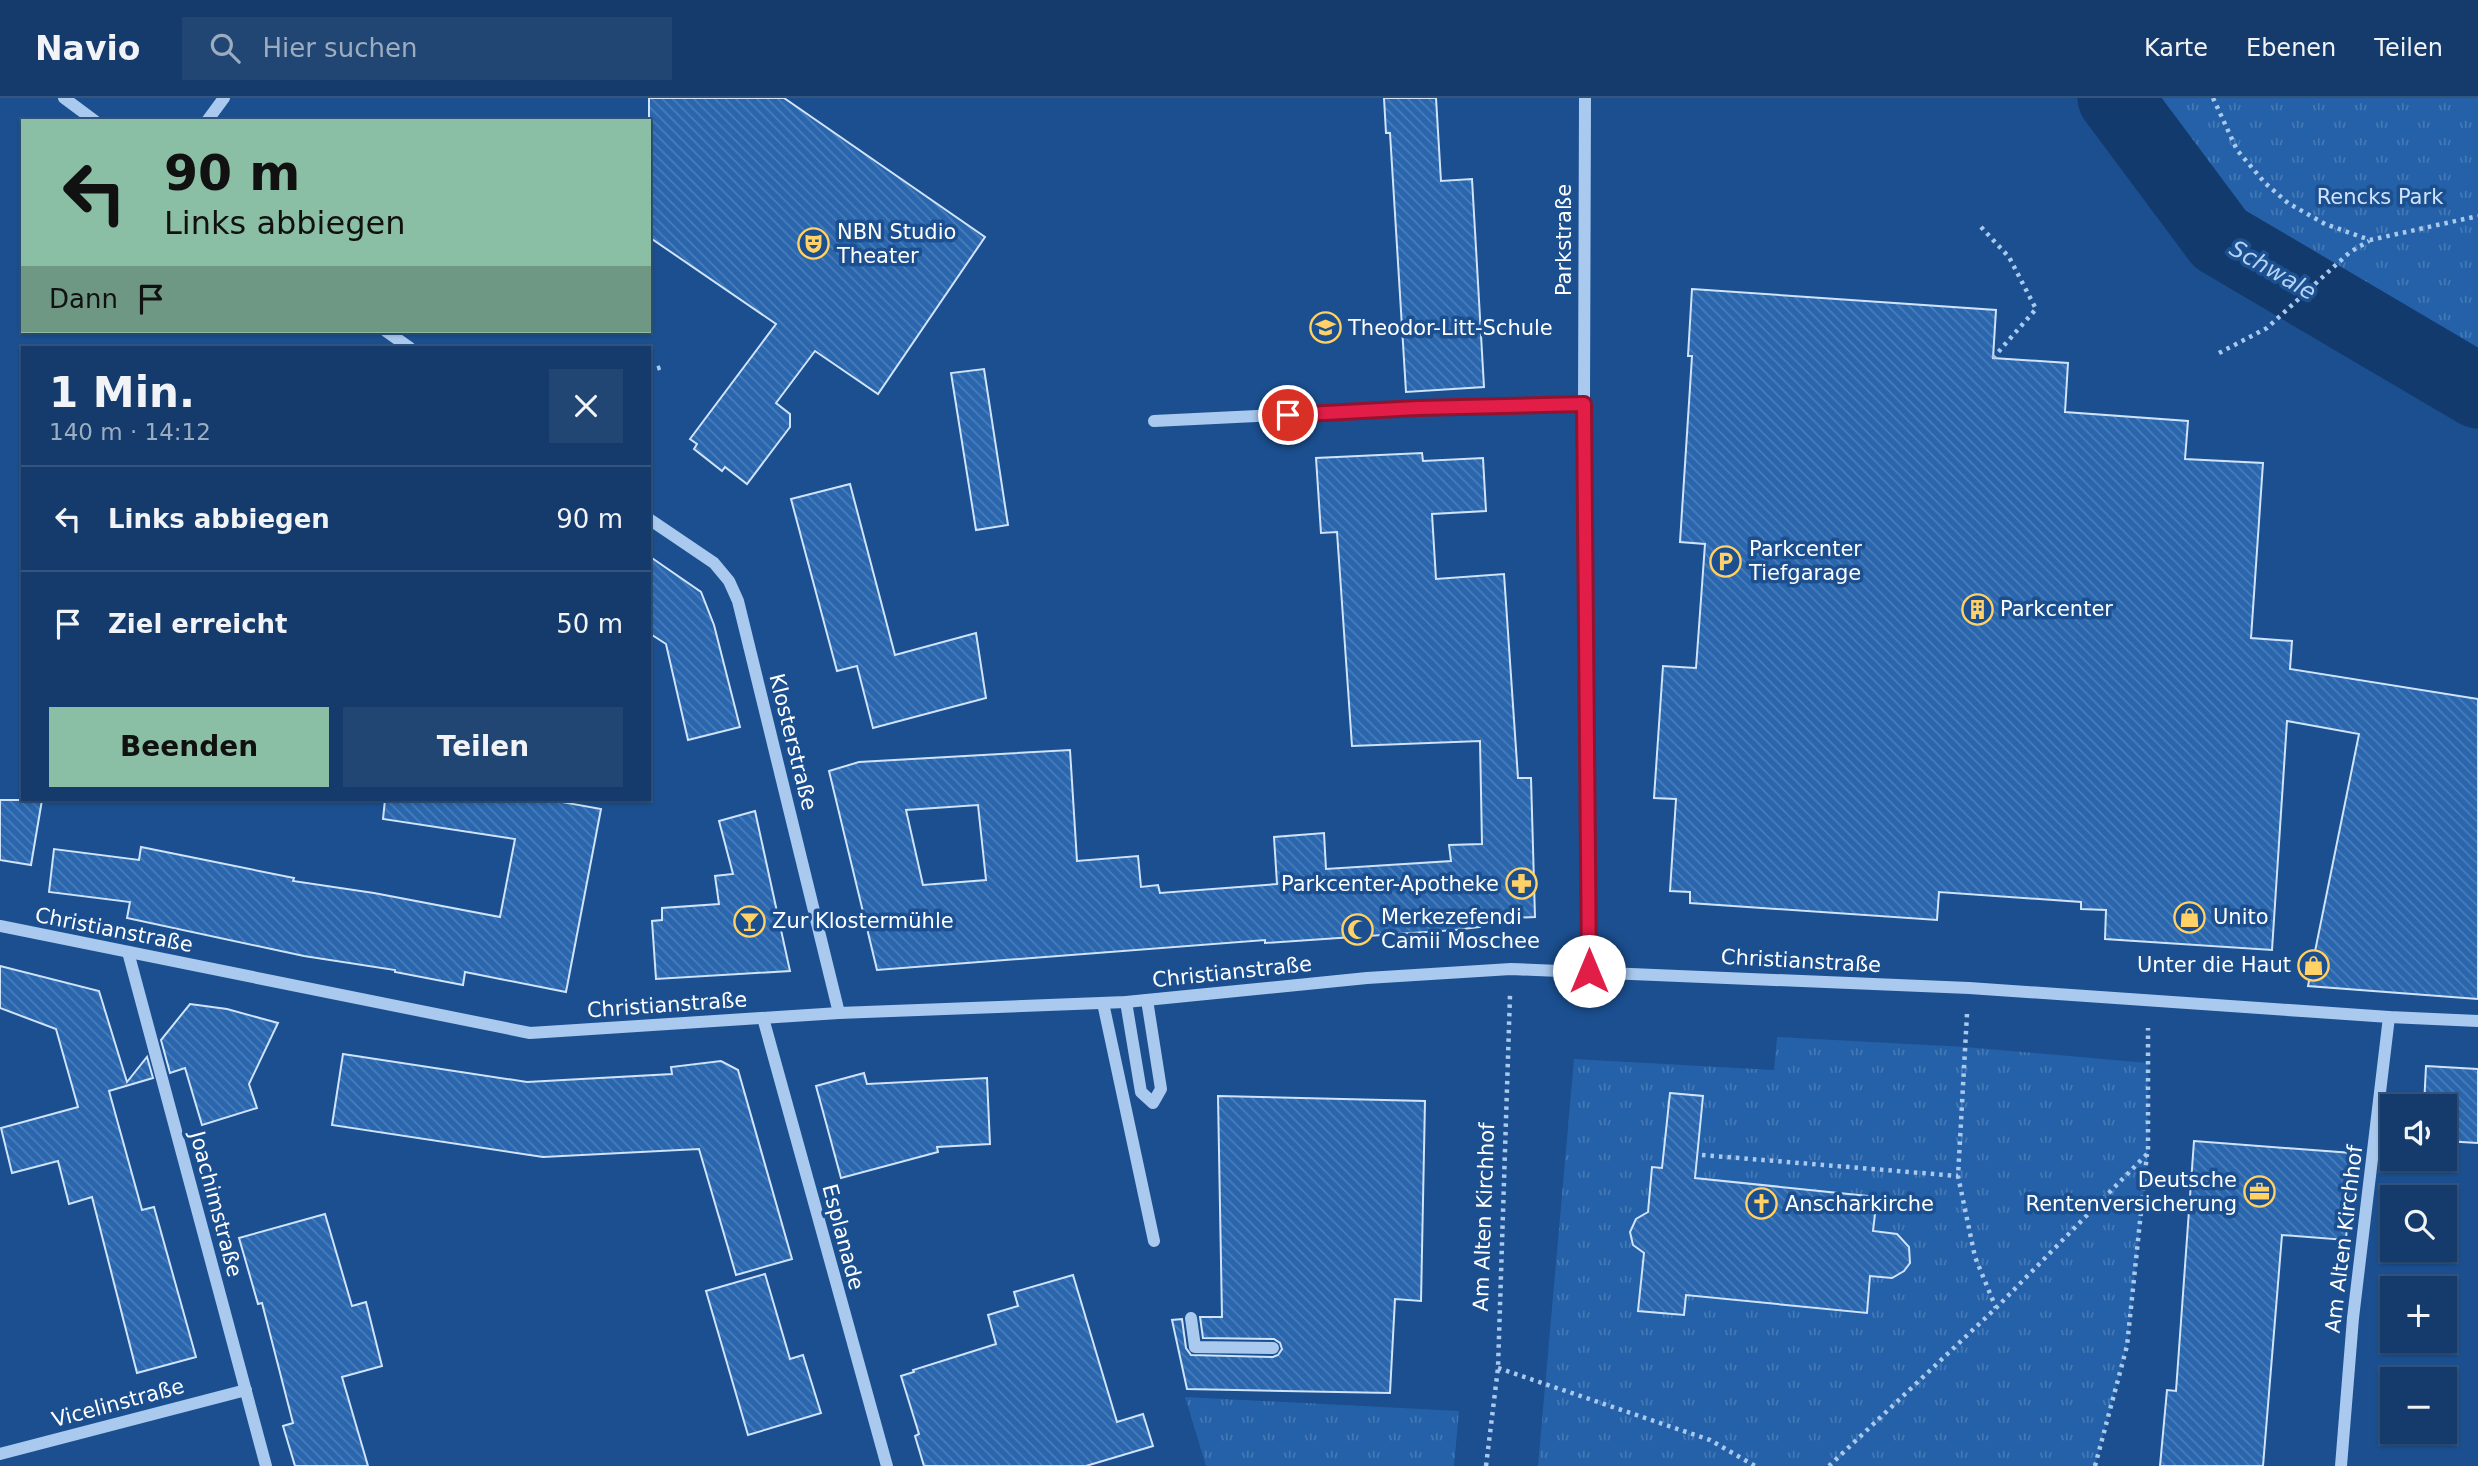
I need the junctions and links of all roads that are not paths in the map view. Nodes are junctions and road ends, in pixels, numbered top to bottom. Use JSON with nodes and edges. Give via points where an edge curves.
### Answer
{"nodes":[{"id":1,"x":64,"y":98,"type":"edge"},
{"id":2,"x":224,"y":98,"type":"edge"},
{"id":3,"x":1585,"y":98,"type":"edge"},
{"id":4,"x":92,"y":119,"type":"edge"},
{"id":5,"x":208,"y":119,"type":"edge"},
{"id":6,"x":389,"y":333,"type":"edge"},
{"id":7,"x":407,"y":346,"type":"edge"},
{"id":8,"x":1584,"y":404,"type":"junction"},
{"id":9,"x":1154,"y":421,"type":"dead end"},
{"id":10,"x":651,"y":520,"type":"edge"},
{"id":11,"x":0,"y":926,"type":"edge"},
{"id":12,"x":128,"y":952,"type":"junction"},
{"id":13,"x":1589,"y":971,"type":"junction"},
{"id":14,"x":1147,"y":1000,"type":"junction"},
{"id":15,"x":1126,"y":1002,"type":"junction"},
{"id":16,"x":1103,"y":1003,"type":"junction"},
{"id":17,"x":839,"y":1013,"type":"junction"},
{"id":18,"x":2389,"y":1017,"type":"junction"},
{"id":19,"x":763,"y":1018,"type":"junction"},
{"id":20,"x":2478,"y":1021,"type":"edge"},
{"id":21,"x":1154,"y":1241,"type":"dead end"},
{"id":22,"x":1191,"y":1318,"type":"dead end"},
{"id":23,"x":1273,"y":1348,"type":"dead end"},
{"id":24,"x":246,"y":1390,"type":"junction"},
{"id":25,"x":0,"y":1454,"type":"edge"},
{"id":26,"x":266,"y":1466,"type":"edge"},
{"id":27,"x":887,"y":1466,"type":"edge"},
{"id":28,"x":2341,"y":1466,"type":"edge"}],
"edges":[{"from":1,"to":4,"type":"street"},
{"from":2,"to":5,"type":"street"},
{"from":3,"to":8,"type":"street","name":"Parkstraße"},
{"from":6,"to":7,"type":"street"},
{"from":8,"to":9,"type":"street"},
{"from":8,"to":13,"type":"street","name":"Parkstraße"},
{"from":10,"to":17,"type":"street","name":"Klosterstraße","via":[[714,563],[738,601]]},
{"from":11,"to":12,"type":"street","name":"Christianstraße"},
{"from":12,"to":19,"type":"street","name":"Christianstraße","via":[[530,1033]]},
{"from":12,"to":24,"type":"street","name":"Joachimstraße"},
{"from":13,"to":14,"type":"street","name":"Christianstraße","via":[[1511,969],[1367,978]]},
{"from":13,"to":18,"type":"street","name":"Christianstraße","via":[[1969,988]]},
{"from":14,"to":15,"type":"street","name":"Christianstraße"},
{"from":14,"to":15,"type":"street","via":[[1161,1089],[1153,1103],[1141,1092]]},
{"from":15,"to":16,"type":"street","name":"Christianstraße"},
{"from":16,"to":17,"type":"street","name":"Christianstraße"},
{"from":16,"to":21,"type":"street"},
{"from":17,"to":19,"type":"street","name":"Christianstraße"},
{"from":18,"to":20,"type":"street","name":"Christianstraße"},
{"from":18,"to":28,"type":"street","name":"Am Alten Kirchhof","via":[[2353,1318]]},
{"from":19,"to":27,"type":"street","name":"Esplanade"},
{"from":22,"to":23,"type":"street","via":[[1195,1347]]},
{"from":24,"to":25,"type":"street","name":"Vicelinstraße"},
{"from":24,"to":26,"type":"street","name":"Joachimstraße"}]}
